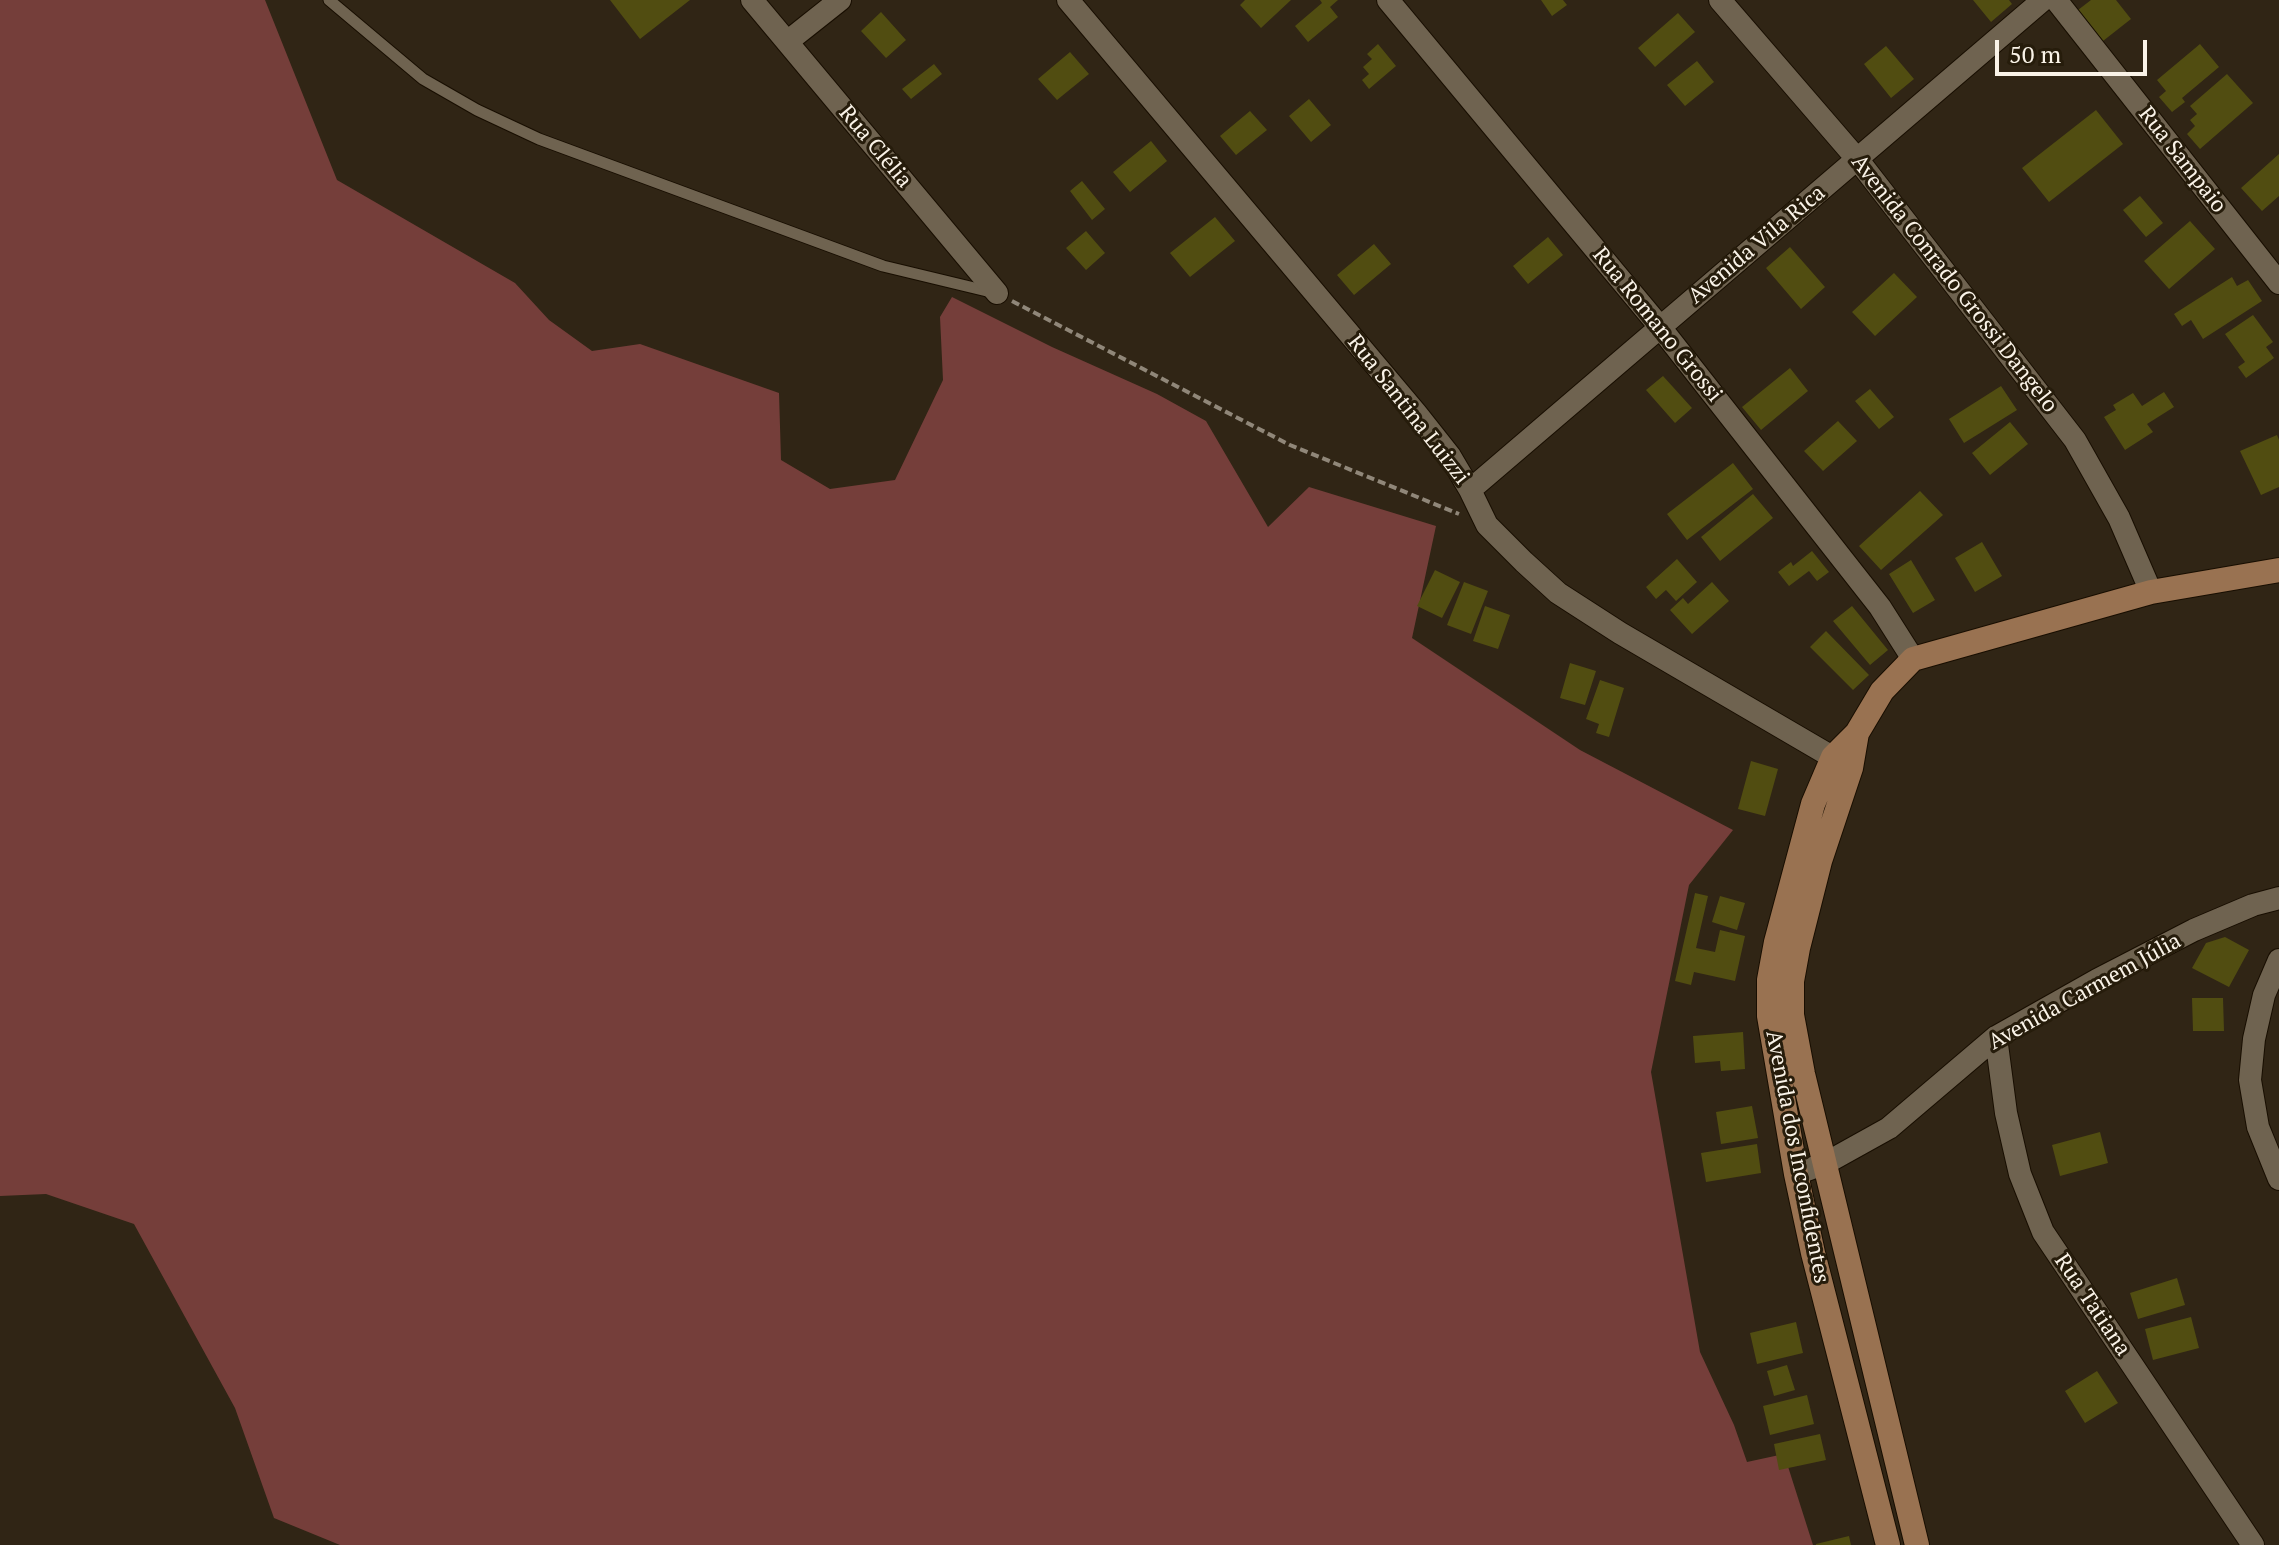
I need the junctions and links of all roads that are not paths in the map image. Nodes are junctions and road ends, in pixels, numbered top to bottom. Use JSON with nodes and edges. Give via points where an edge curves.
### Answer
{"nodes":[{"id":1,"x":329,"y":0,"type":"edge"},
{"id":2,"x":752,"y":0,"type":"edge"},
{"id":3,"x":840,"y":0,"type":"edge"},
{"id":4,"x":1068,"y":0,"type":"edge"},
{"id":5,"x":1388,"y":0,"type":"edge"},
{"id":6,"x":1720,"y":0,"type":"edge"},
{"id":7,"x":2043,"y":0,"type":"edge"},
{"id":8,"x":2056,"y":0,"type":"edge"},
{"id":9,"x":787,"y":42,"type":"junction"},
{"id":10,"x":1858,"y":160,"type":"junction"},
{"id":11,"x":2279,"y":283,"type":"edge"},
{"id":12,"x":997,"y":293,"type":"joint"},
{"id":13,"x":1660,"y":327,"type":"junction"},
{"id":14,"x":1470,"y":490,"type":"junction"},
{"id":15,"x":2279,"y":570,"type":"edge"},
{"id":16,"x":2151,"y":592,"type":"junction"},
{"id":17,"x":1913,"y":659,"type":"junction"},
{"id":18,"x":1842,"y":763,"type":"junction"},
{"id":19,"x":2279,"y":898,"type":"edge"},
{"id":20,"x":2279,"y":960,"type":"edge"},
{"id":21,"x":1996,"y":1037,"type":"junction"},
{"id":22,"x":1826,"y":1163,"type":"junction"},
{"id":23,"x":1796,"y":1174,"type":"junction"},
{"id":24,"x":2279,"y":1179,"type":"edge"},
{"id":25,"x":1888,"y":1545,"type":"edge"},
{"id":26,"x":1917,"y":1545,"type":"edge"},
{"id":27,"x":2253,"y":1545,"type":"edge"}],
"edges":[{"from":1,"to":12,"type":"lane","via":[[423,79],[539,139],[883,266]]},
{"from":2,"to":9,"type":"street","name":"Rua Clélia"},
{"from":3,"to":9,"type":"street"},
{"from":4,"to":14,"type":"street","name":"Rua Santina Luizzi","via":[[1416,413]]},
{"from":5,"to":13,"type":"street","name":"Rua Romano Grossi"},
{"from":6,"to":10,"type":"street","name":"Avenida Conrado Grossi Dangelo"},
{"from":7,"to":10,"type":"street","name":"Avenida Vila Rica"},
{"from":8,"to":11,"type":"street","name":"Rua Sampaio"},
{"from":9,"to":12,"type":"street","name":"Rua Clélia"},
{"from":10,"to":13,"type":"street","name":"Avenida Vila Rica"},
{"from":10,"to":16,"type":"street","name":"Avenida Conrado Grossi Dangelo","via":[[2075,440],[2119,518]]},
{"from":13,"to":14,"type":"street","name":"Avenida Vila Rica"},
{"from":13,"to":17,"type":"street","name":"Rua Romano Grossi","via":[[1880,607]]},
{"from":14,"to":18,"type":"street","name":"Rua Santina Luizzi","via":[[1487,525],[1558,593]]},
{"from":15,"to":16,"type":"street"},
{"from":16,"to":17,"type":"street"},
{"from":17,"to":18,"type":"street","name":"Avenida dos Inconfidentes","via":[[1882,691]]},
{"from":18,"to":22,"type":"street","name":"Avenida dos Inconfidentes","via":[[1792,981],[1800,1059]]},
{"from":18,"to":23,"type":"street","name":"Avenida dos Inconfidentes","via":[[1813,804],[1769,980],[1776,1068]]},
{"from":19,"to":21,"type":"street","name":"Avenida Carmem Júlia","via":[[2194,930]]},
{"from":20,"to":24,"type":"street","via":[[2264,995],[2250,1080],[2258,1127]]},
{"from":21,"to":22,"type":"street","name":"Avenida Carmem Júlia","via":[[1889,1128]]},
{"from":21,"to":27,"type":"street","name":"Rua Tatiana","via":[[2020,1174],[2043,1232]]},
{"from":22,"to":23,"type":"street","name":"Avenida Carmem Júlia"},
{"from":22,"to":26,"type":"street","name":"Avenida dos Inconfidentes"},
{"from":23,"to":25,"type":"street","name":"Avenida dos Inconfidentes"}]}
